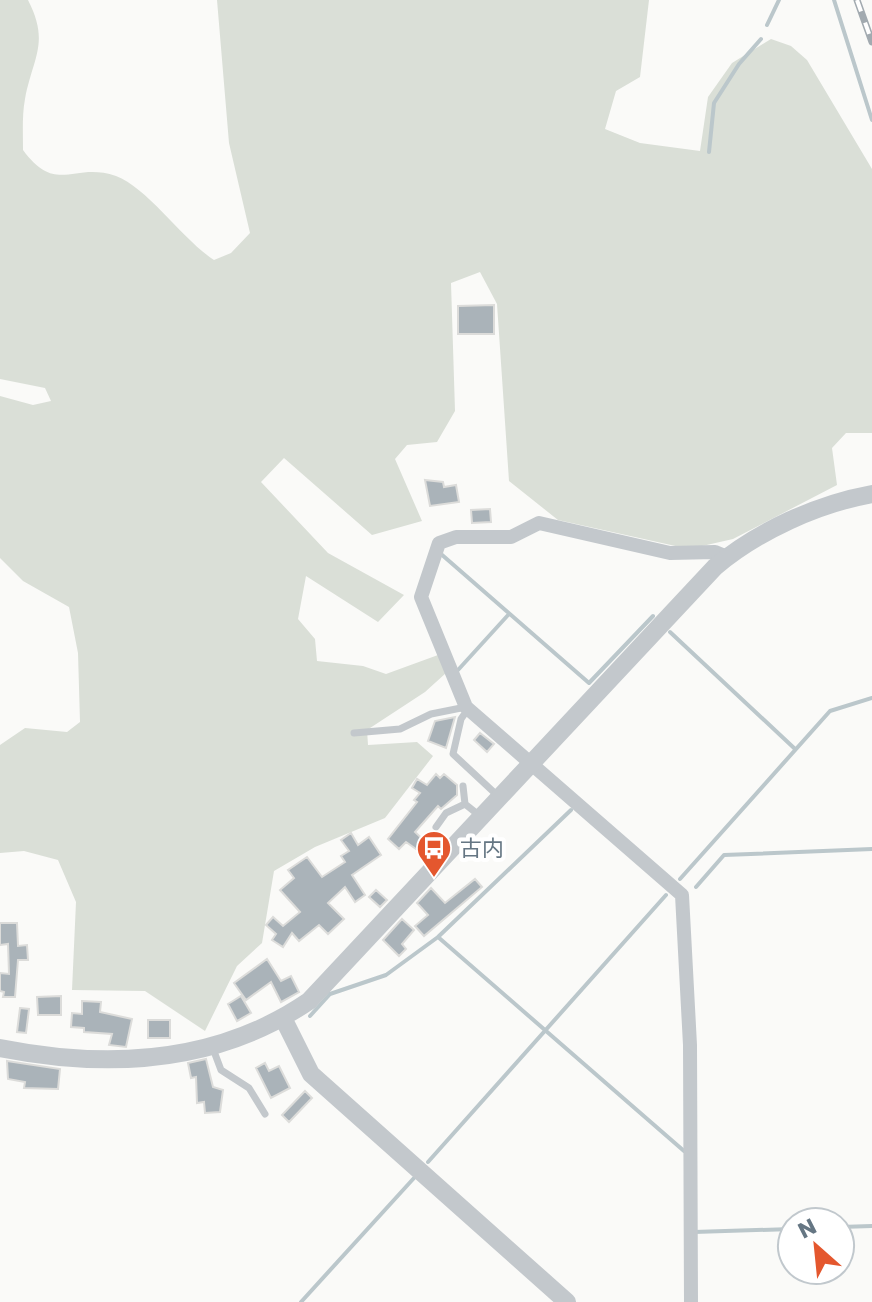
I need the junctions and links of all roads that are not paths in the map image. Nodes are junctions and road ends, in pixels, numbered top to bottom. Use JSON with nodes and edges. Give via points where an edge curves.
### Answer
{"nodes":[{"id":1,"x":872,"y":494,"type":"edge"},
{"id":2,"x":727,"y":557,"type":"junction"},
{"id":3,"x":467,"y":708,"type":"junction"},
{"id":4,"x":354,"y":733,"type":"dead end"},
{"id":5,"x":533,"y":764,"type":"junction"},
{"id":6,"x":463,"y":786,"type":"dead end"},
{"id":7,"x":500,"y":799,"type":"junction"},
{"id":8,"x":465,"y":804,"type":"junction"},
{"id":9,"x":482,"y":818,"type":"junction"},
{"id":10,"x":436,"y":827,"type":"dead end"},
{"id":11,"x":283,"y":1018,"type":"junction"},
{"id":12,"x":212,"y":1045,"type":"junction"},
{"id":13,"x":1,"y":1053,"type":"edge"},
{"id":14,"x":265,"y":1114,"type":"dead end"},
{"id":15,"x":567,"y":1302,"type":"edge"},
{"id":16,"x":691,"y":1302,"type":"edge"}],
"edges":[{"from":1,"to":2,"type":"street","via":[[796,519]]},
{"from":2,"to":3,"type":"street","via":[[715,552],[670,553],[539,523],[511,537],[456,537],[439,543],[421,597]]},
{"from":2,"to":5,"type":"street"},
{"from":3,"to":4,"type":"lane","via":[[431,714],[400,729]]},
{"from":3,"to":5,"type":"street"},
{"from":3,"to":7,"type":"lane","via":[[453,754]]},
{"from":5,"to":7,"type":"street"},
{"from":5,"to":16,"type":"street","via":[[682,895],[690,1045]]},
{"from":6,"to":8,"type":"lane"},
{"from":7,"to":9,"type":"street"},
{"from":8,"to":9,"type":"lane"},
{"from":8,"to":10,"type":"lane","via":[[446,813]]},
{"from":9,"to":11,"type":"street","via":[[309,1001]]},
{"from":11,"to":12,"type":"street"},
{"from":11,"to":15,"type":"street","via":[[311,1074]]},
{"from":12,"to":13,"type":"street","via":[[123,1061]]},
{"from":12,"to":14,"type":"lane","via":[[221,1070],[249,1088]]}]}
